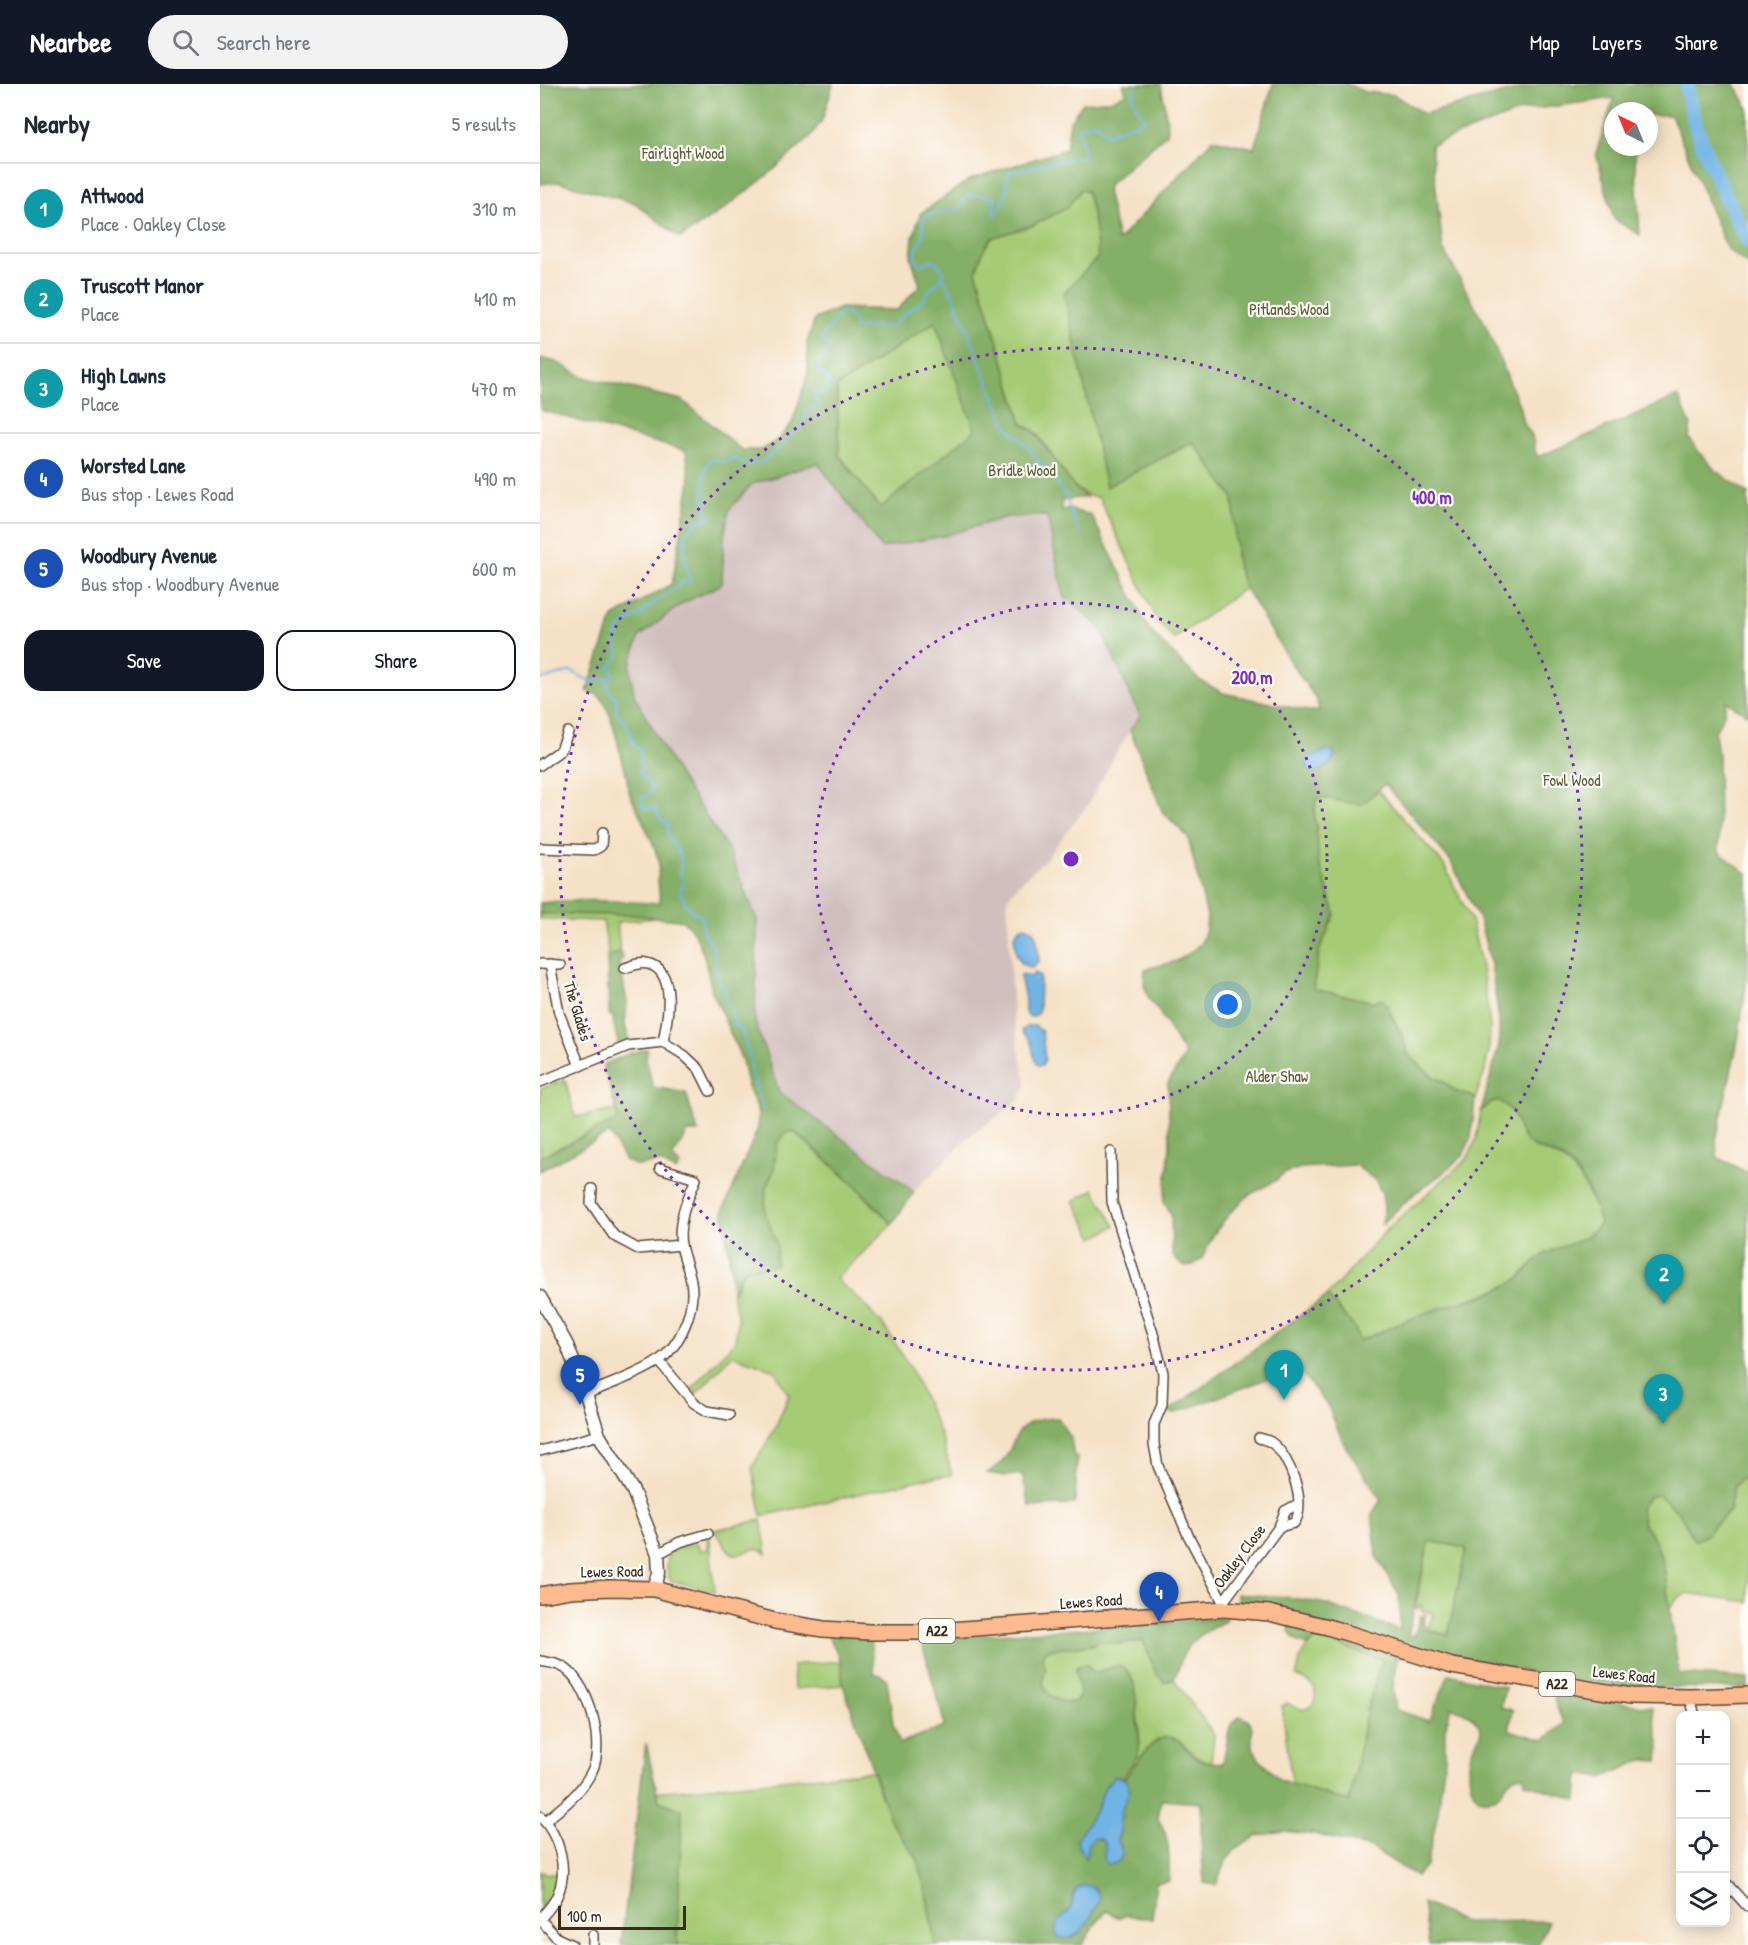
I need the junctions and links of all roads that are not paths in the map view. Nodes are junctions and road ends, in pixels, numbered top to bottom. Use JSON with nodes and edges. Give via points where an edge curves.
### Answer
{"nodes":[{"id":1,"x":568,"y":732,"type":"dead end"},
{"id":2,"x":540,"y":765,"type":"edge"},
{"id":3,"x":602,"y":833,"type":"dead end"},
{"id":4,"x":540,"y":848,"type":"edge"},
{"id":5,"x":550,"y":965,"type":"edge"},
{"id":6,"x":625,"y":968,"type":"dead end"},
{"id":7,"x":663,"y":1042,"type":"junction"},
{"id":8,"x":580,"y":1066,"type":"junction"},
{"id":9,"x":540,"y":1082,"type":"edge"},
{"id":10,"x":710,"y":1090,"type":"dead end"},
{"id":11,"x":1112,"y":1152,"type":"dead end"},
{"id":12,"x":660,"y":1168,"type":"dead end"},
{"id":13,"x":592,"y":1189,"type":"dead end"},
{"id":14,"x":681,"y":1245,"type":"junction"},
{"id":15,"x":540,"y":1297,"type":"edge"},
{"id":16,"x":659,"y":1361,"type":"junction"},
{"id":17,"x":586,"y":1394,"type":"junction"},
{"id":18,"x":729,"y":1415,"type":"dead end"},
{"id":19,"x":599,"y":1435,"type":"junction"},
{"id":20,"x":1259,"y":1438,"type":"dead end"},
{"id":21,"x":540,"y":1451,"type":"edge"},
{"id":22,"x":1298,"y":1504,"type":"junction"},
{"id":23,"x":1279,"y":1527,"type":"junction"},
{"id":24,"x":704,"y":1538,"type":"dead end"},
{"id":25,"x":658,"y":1554,"type":"junction"},
{"id":26,"x":654,"y":1589,"type":"junction"},
{"id":27,"x":540,"y":1595,"type":"edge"},
{"id":28,"x":1223,"y":1605,"type":"junction"},
{"id":29,"x":540,"y":1661,"type":"edge"},
{"id":30,"x":1748,"y":1695,"type":"edge"},
{"id":31,"x":1690,"y":1697,"type":"junction"},
{"id":32,"x":1694,"y":1711,"type":"edge"},
{"id":33,"x":542,"y":1819,"type":"edge"},
{"id":34,"x":1730,"y":1888,"type":"edge"},
{"id":35,"x":1748,"y":1907,"type":"edge"},
{"id":36,"x":540,"y":1919,"type":"edge"},
{"id":37,"x":572,"y":1945,"type":"edge"}],
"edges":[{"from":1,"to":2,"type":"street","via":[[561,750]]},
{"from":3,"to":4,"type":"street","via":[[601,846],[594,850]]},
{"from":5,"to":8,"type":"street","name":"The Glades","via":[[559,1013]]},
{"from":6,"to":7,"type":"street","via":[[648,963],[661,973],[669,992]]},
{"from":7,"to":8,"type":"street","name":"The Glades","via":[[628,1046]]},
{"from":7,"to":10,"type":"street","via":[[699,1070]]},
{"from":8,"to":9,"type":"street","name":"The Glades"},
{"from":11,"to":28,"type":"street","via":[[1112,1203],[1163,1373],[1162,1405],[1154,1424],[1158,1467]]},
{"from":12,"to":14,"type":"street","via":[[696,1179],[680,1225]]},
{"from":13,"to":14,"type":"street","via":[[591,1203],[614,1236],[638,1249]]},
{"from":14,"to":16,"type":"street","via":[[692,1283],[690,1313],[677,1341]]},
{"from":15,"to":17,"type":"street","via":[[567,1345]]},
{"from":16,"to":17,"type":"street"},
{"from":16,"to":18,"type":"street","via":[[694,1403],[707,1411]]},
{"from":17,"to":19,"type":"street"},
{"from":19,"to":21,"type":"street"},
{"from":19,"to":25,"type":"street","via":[[633,1491]]},
{"from":20,"to":22,"type":"street","via":[[1271,1442],[1284,1455],[1295,1476]]},
{"from":22,"to":23,"type":"street","name":"Oakley Close","via":[[1285,1511]]},
{"from":22,"to":23,"type":"street","name":"Oakley Close","via":[[1300,1511],[1294,1523]]},
{"from":23,"to":28,"type":"street","name":"Oakley Close"},
{"from":24,"to":25,"type":"street","via":[[680,1542]]},
{"from":25,"to":26,"type":"street","via":[[659,1573]]},
{"from":26,"to":27,"type":"highway","name":"Lewes Road","number":"A22","via":[[570,1590]]},
{"from":26,"to":28,"type":"highway","name":"Lewes Road","number":"A22","via":[[775,1622],[869,1632],[948,1630]]},
{"from":28,"to":31,"type":"highway","name":"Lewes Road","number":"A22","via":[[1318,1625],[1452,1666],[1631,1696]]},
{"from":29,"to":33,"type":"street","via":[[557,1663],[578,1681],[595,1726],[597,1749],[593,1769],[582,1788],[559,1810]]},
{"from":30,"to":31,"type":"highway","name":"Lewes Road","number":"A22"},
{"from":31,"to":32,"type":"street"},
{"from":33,"to":36,"type":"street","via":[[553,1835],[563,1870],[557,1897]]},
{"from":34,"to":35,"type":"street"},
{"from":36,"to":37,"type":"street","via":[[557,1938]]}]}
